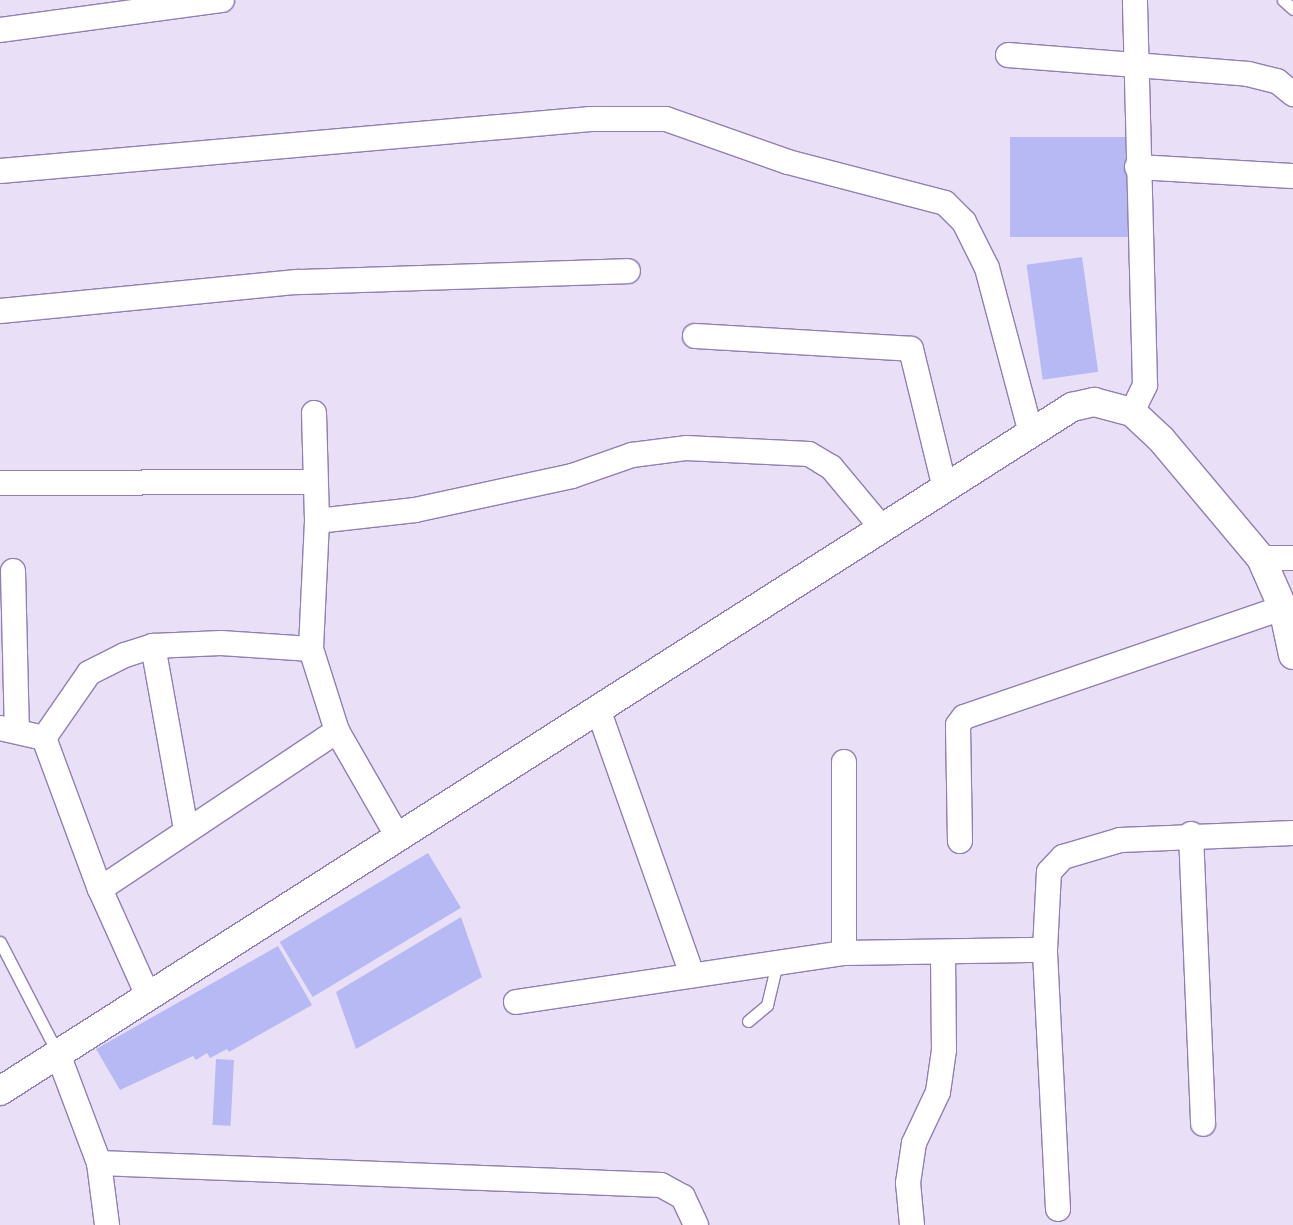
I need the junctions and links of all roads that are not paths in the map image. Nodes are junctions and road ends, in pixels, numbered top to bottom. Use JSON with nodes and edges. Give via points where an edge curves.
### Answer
{"nodes":[{"id":1,"x":222,"y":0,"type":"edge"},
{"id":2,"x":1135,"y":0,"type":"edge"},
{"id":3,"x":1283,"y":0,"type":"edge"},
{"id":4,"x":1293,"y":9,"type":"edge"},
{"id":5,"x":0,"y":30,"type":"edge"},
{"id":6,"x":1008,"y":55,"type":"dead end"},
{"id":7,"x":1136,"y":63,"type":"junction"},
{"id":8,"x":1293,"y":94,"type":"edge"},
{"id":9,"x":1137,"y":167,"type":"junction"},
{"id":10,"x":0,"y":171,"type":"edge"},
{"id":11,"x":1293,"y":176,"type":"edge"},
{"id":12,"x":628,"y":271,"type":"dead end"},
{"id":13,"x":0,"y":312,"type":"edge"},
{"id":14,"x":695,"y":336,"type":"dead end"},
{"id":15,"x":1132,"y":412,"type":"junction"},
{"id":16,"x":314,"y":413,"type":"dead end"},
{"id":17,"x":1031,"y":433,"type":"junction"},
{"id":18,"x":0,"y":482,"type":"edge"},
{"id":19,"x":314,"y":482,"type":"junction"},
{"id":20,"x":945,"y":488,"type":"junction"},
{"id":21,"x":317,"y":522,"type":"junction"},
{"id":22,"x":882,"y":528,"type":"junction"},
{"id":23,"x":1261,"y":558,"type":"junction"},
{"id":24,"x":1293,"y":558,"type":"edge"},
{"id":25,"x":13,"y":571,"type":"dead end"},
{"id":26,"x":1283,"y":608,"type":"junction"},
{"id":27,"x":153,"y":646,"type":"junction"},
{"id":28,"x":311,"y":649,"type":"junction"},
{"id":29,"x":1293,"y":655,"type":"edge"},
{"id":30,"x":598,"y":709,"type":"junction"},
{"id":31,"x":9,"y":729,"type":"edge"},
{"id":32,"x":337,"y":731,"type":"junction"},
{"id":33,"x":44,"y":738,"type":"junction"},
{"id":34,"x":844,"y":762,"type":"dead end"},
{"id":35,"x":186,"y":830,"type":"junction"},
{"id":36,"x":1293,"y":832,"type":"edge"},
{"id":37,"x":1192,"y":834,"type":"junction"},
{"id":38,"x":398,"y":837,"type":"junction"},
{"id":39,"x":960,"y":841,"type":"dead end"},
{"id":40,"x":100,"y":888,"type":"junction"},
{"id":41,"x":0,"y":942,"type":"edge"},
{"id":42,"x":1045,"y":950,"type":"junction"},
{"id":43,"x":844,"y":954,"type":"junction"},
{"id":44,"x":943,"y":954,"type":"junction"},
{"id":45,"x":777,"y":963,"type":"junction"},
{"id":46,"x":692,"y":975,"type":"junction"},
{"id":47,"x":148,"y":996,"type":"junction"},
{"id":48,"x":516,"y":1002,"type":"dead end"},
{"id":49,"x":748,"y":1021,"type":"dead end"},
{"id":50,"x":58,"y":1054,"type":"junction"},
{"id":51,"x":0,"y":1091,"type":"edge"},
{"id":52,"x":1203,"y":1124,"type":"dead end"},
{"id":53,"x":100,"y":1163,"type":"junction"},
{"id":54,"x":1058,"y":1209,"type":"dead end"},
{"id":55,"x":107,"y":1225,"type":"edge"},
{"id":56,"x":696,"y":1225,"type":"edge"},
{"id":57,"x":912,"y":1225,"type":"edge"}],
"edges":[{"from":1,"to":5,"type":"street"},
{"from":2,"to":7,"type":"street"},
{"from":3,"to":4,"type":"lane"},
{"from":6,"to":7,"type":"street"},
{"from":7,"to":8,"type":"street","via":[[1248,74],[1277,81]]},
{"from":7,"to":9,"type":"street"},
{"from":9,"to":11,"type":"street"},
{"from":9,"to":15,"type":"street","via":[[1145,385]]},
{"from":10,"to":17,"type":"street","via":[[591,119],[666,119],[788,162],[945,203],[964,222],[986,268]]},
{"from":12,"to":13,"type":"street","via":[[298,282]]},
{"from":14,"to":20,"type":"street","via":[[911,349]]},
{"from":15,"to":17,"type":"street","via":[[1094,402],[1072,407]]},
{"from":15,"to":23,"type":"street","via":[[1161,439]]},
{"from":16,"to":19,"type":"street"},
{"from":17,"to":20,"type":"street"},
{"from":18,"to":19,"type":"street"},
{"from":19,"to":21,"type":"street"},
{"from":20,"to":22,"type":"street"},
{"from":21,"to":22,"type":"street","via":[[484,497],[572,476],[632,455],[686,448],[809,454],[831,467]]},
{"from":21,"to":28,"type":"street"},
{"from":22,"to":30,"type":"street"},
{"from":23,"to":24,"type":"street"},
{"from":23,"to":26,"type":"street"},
{"from":25,"to":31,"type":"street"},
{"from":26,"to":29,"type":"street"},
{"from":26,"to":39,"type":"street","via":[[964,717],[958,725]]},
{"from":27,"to":28,"type":"street","via":[[221,643]]},
{"from":27,"to":33,"type":"street","via":[[89,672]]},
{"from":27,"to":35,"type":"street"},
{"from":28,"to":32,"type":"street"},
{"from":30,"to":38,"type":"street"},
{"from":30,"to":46,"type":"street"},
{"from":31,"to":33,"type":"street"},
{"from":32,"to":35,"type":"street"},
{"from":32,"to":38,"type":"street"},
{"from":33,"to":40,"type":"street"},
{"from":34,"to":43,"type":"street"},
{"from":35,"to":40,"type":"street"},
{"from":36,"to":37,"type":"street"},
{"from":37,"to":42,"type":"street","via":[[1120,840],[1063,856],[1049,872]]},
{"from":37,"to":52,"type":"street"},
{"from":38,"to":47,"type":"street"},
{"from":40,"to":47,"type":"street"},
{"from":41,"to":50,"type":"lane"},
{"from":42,"to":44,"type":"street"},
{"from":42,"to":54,"type":"street"},
{"from":43,"to":44,"type":"street"},
{"from":43,"to":45,"type":"street"},
{"from":44,"to":57,"type":"street","via":[[944,1050],[938,1092],[914,1143],[908,1183]]},
{"from":45,"to":46,"type":"street"},
{"from":45,"to":49,"type":"lane","via":[[767,1005]]},
{"from":46,"to":48,"type":"street"},
{"from":47,"to":50,"type":"street"},
{"from":50,"to":51,"type":"street"},
{"from":50,"to":53,"type":"street"},
{"from":53,"to":55,"type":"street"},
{"from":53,"to":56,"type":"street","via":[[661,1185],[683,1197]]}]}
